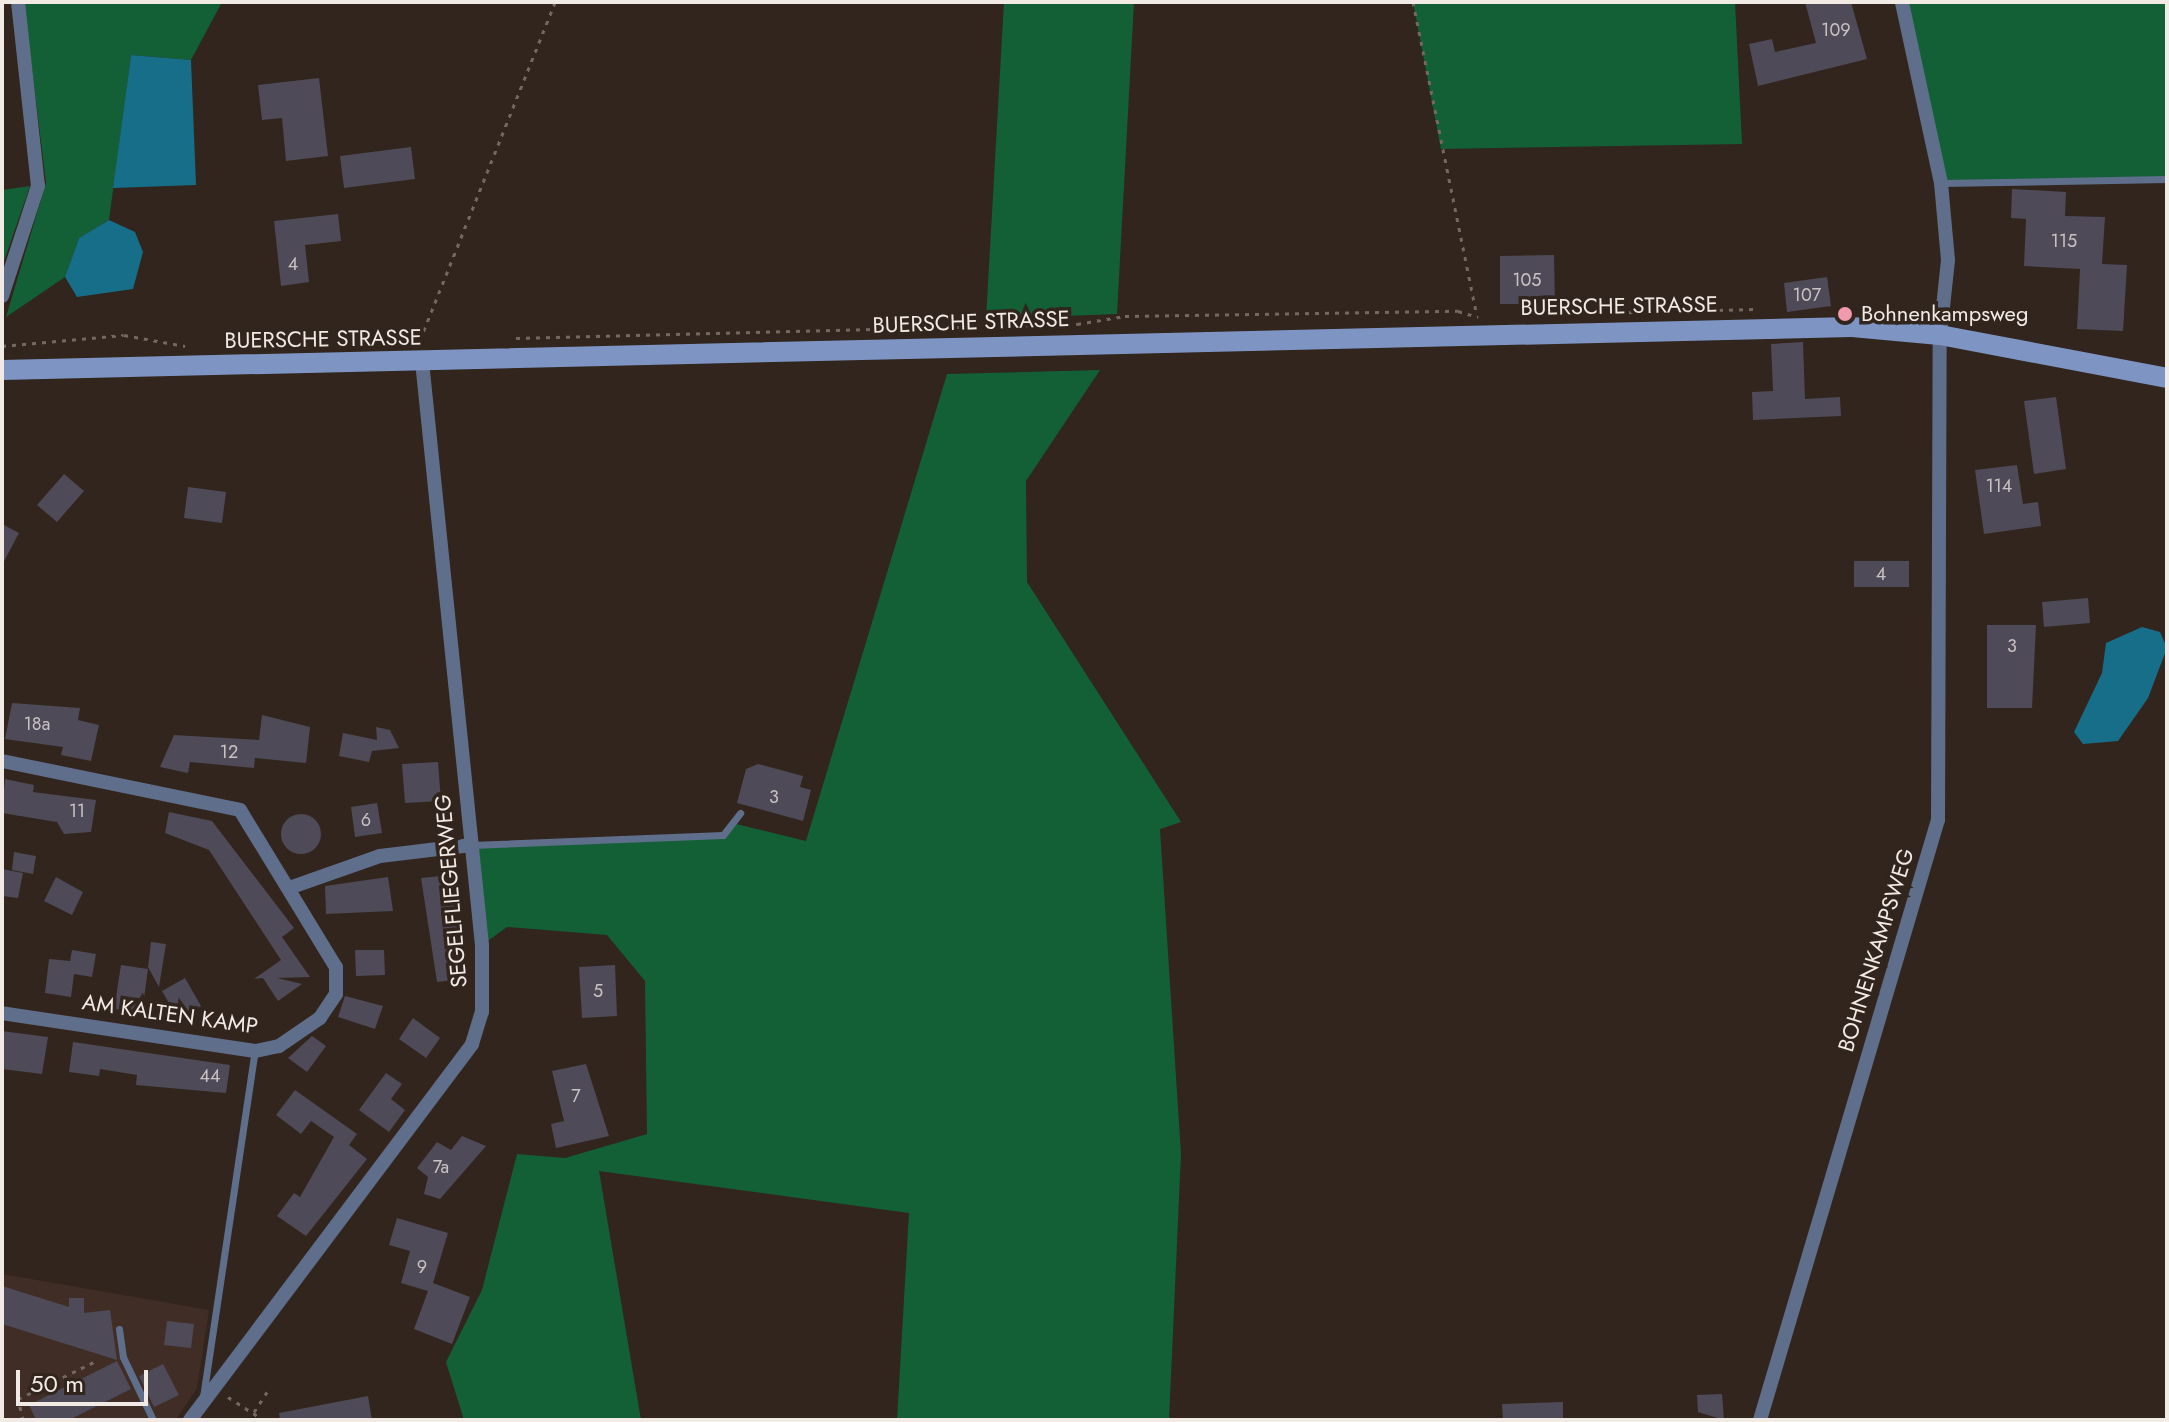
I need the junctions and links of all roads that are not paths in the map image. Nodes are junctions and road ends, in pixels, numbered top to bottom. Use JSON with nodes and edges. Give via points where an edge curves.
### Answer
{"nodes":[{"id":1,"x":18,"y":2,"type":"edge"},
{"id":2,"x":1902,"y":2,"type":"edge"},
{"id":3,"x":2167,"y":179,"type":"edge"},
{"id":4,"x":1941,"y":183,"type":"junction"},
{"id":5,"x":2,"y":296,"type":"edge"},
{"id":6,"x":1940,"y":335,"type":"junction"},
{"id":7,"x":420,"y":352,"type":"junction"},
{"id":8,"x":2,"y":370,"type":"edge"},
{"id":9,"x":2167,"y":378,"type":"edge"},
{"id":10,"x":2,"y":761,"type":"edge"},
{"id":11,"x":740,"y":813,"type":"dead end"},
{"id":12,"x":471,"y":845,"type":"junction"},
{"id":13,"x":289,"y":888,"type":"junction"},
{"id":14,"x":2,"y":1013,"type":"edge"},
{"id":15,"x":255,"y":1051,"type":"junction"},
{"id":16,"x":119,"y":1329,"type":"dead end"},
{"id":17,"x":197,"y":1418,"type":"edge"},
{"id":18,"x":153,"y":1420,"type":"edge"},
{"id":19,"x":1760,"y":1420,"type":"edge"}],
"edges":[{"from":1,"to":5,"type":"street","via":[[38,186]]},
{"from":2,"to":4,"type":"street"},
{"from":3,"to":4,"type":"lane"},
{"from":4,"to":6,"type":"street","via":[[1948,285]]},
{"from":6,"to":7,"type":"main road","name":"BUERSCHE STRASSE","via":[[1852,327],[1479,331]]},
{"from":6,"to":9,"type":"main road","name":"BUERSCHE STRASSE"},
{"from":6,"to":19,"type":"street","name":"BOHNENKAMPSWEG","via":[[1938,820]]},
{"from":7,"to":8,"type":"main road","name":"BUERSCHE STRASSE"},
{"from":7,"to":12,"type":"street","name":"SEGELFLIEGERWEG"},
{"from":10,"to":13,"type":"street","name":"AM KALTEN KAMP","via":[[230,806],[254,828]]},
{"from":11,"to":12,"type":"lane","via":[[723,835]]},
{"from":12,"to":13,"type":"street","via":[[380,856]]},
{"from":12,"to":17,"type":"street","name":"SEGELFLIEGERWEG","via":[[482,945],[482,1012],[472,1044]]},
{"from":13,"to":15,"type":"street","name":"AM KALTEN KAMP","via":[[336,967],[336,994],[299,1032]]},
{"from":14,"to":15,"type":"street","name":"AM KALTEN KAMP"},
{"from":15,"to":17,"type":"lane"},
{"from":16,"to":18,"type":"lane","via":[[123,1357]]}]}
